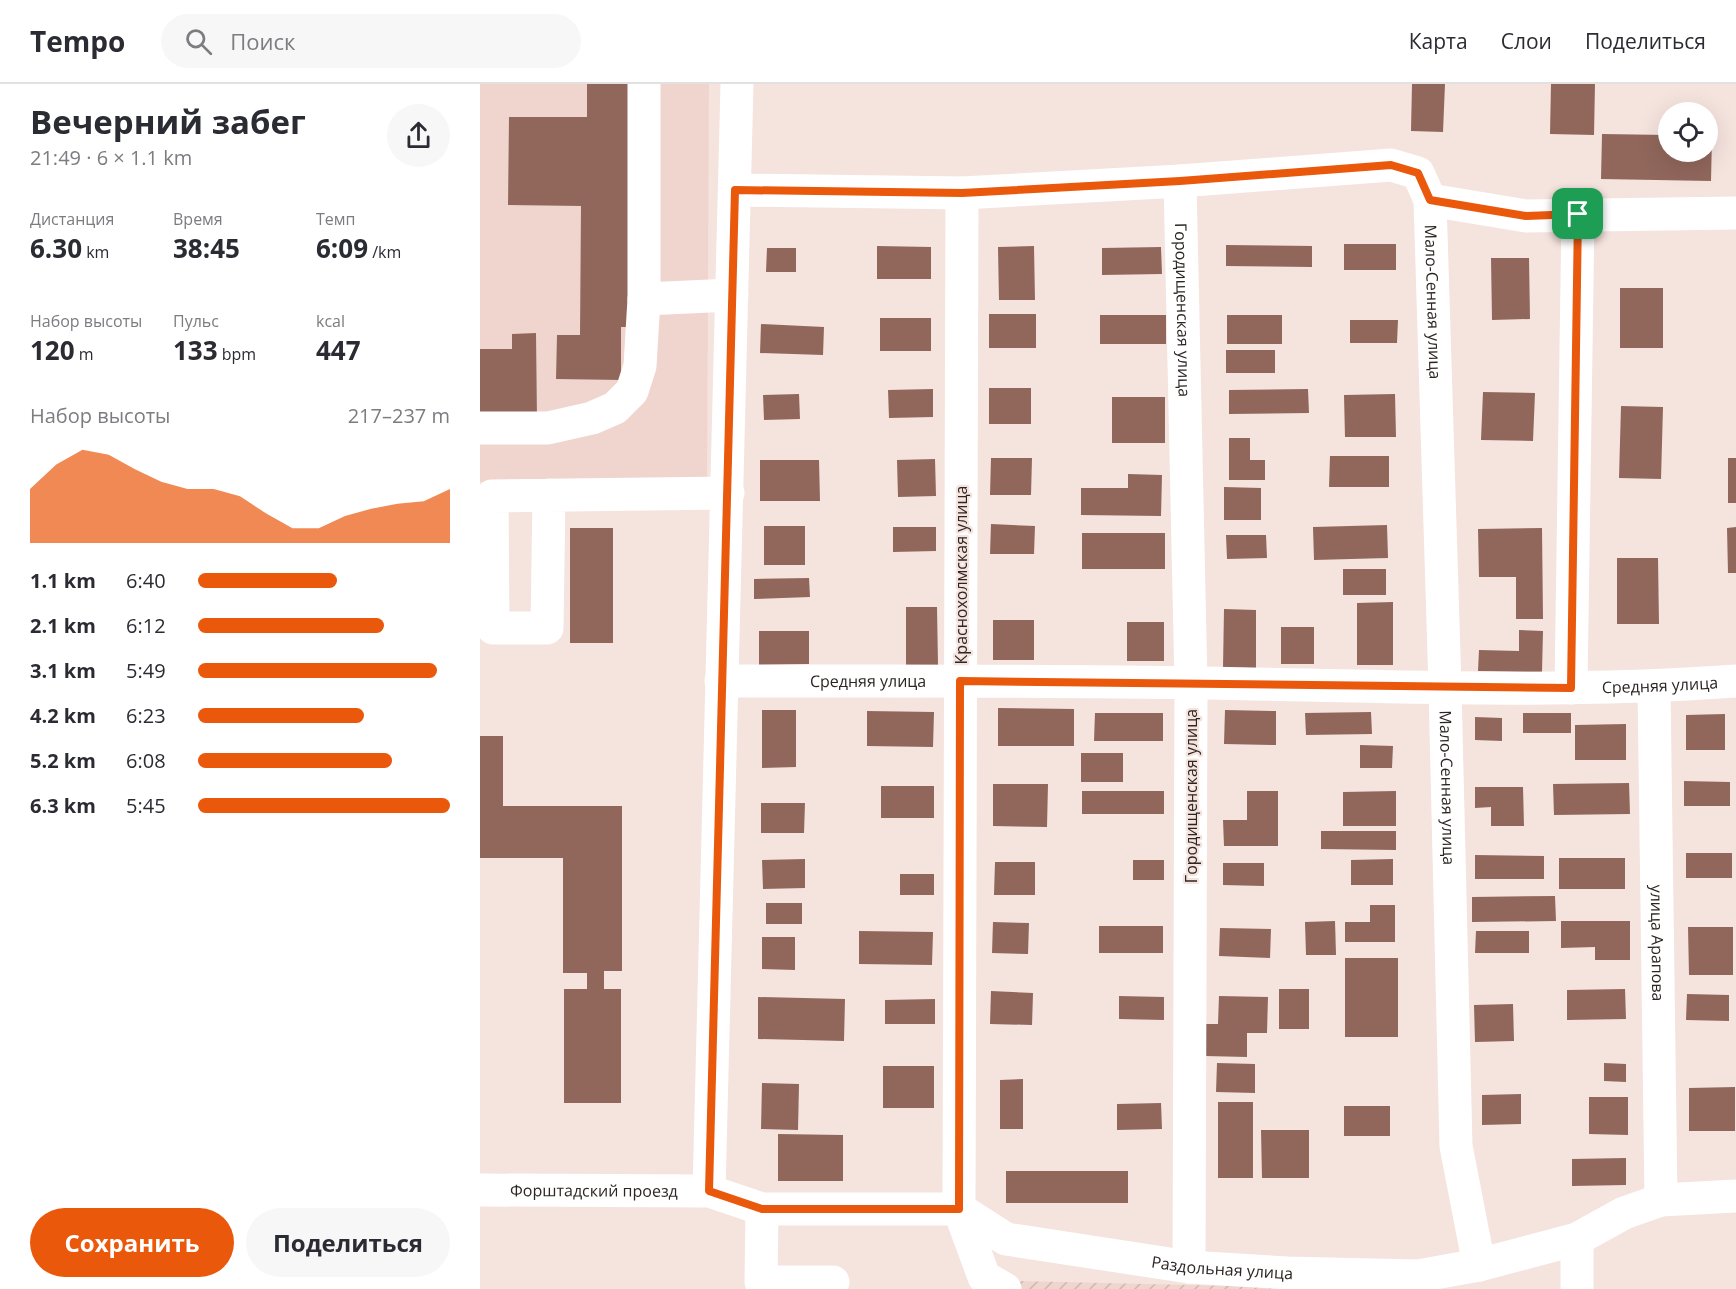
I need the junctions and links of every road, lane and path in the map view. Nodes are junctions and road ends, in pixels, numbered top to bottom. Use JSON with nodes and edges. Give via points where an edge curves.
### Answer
{"nodes":[{"id":1,"x":644,"y":84,"type":"edge"},
{"id":2,"x":737,"y":84,"type":"edge"},
{"id":3,"x":1180,"y":181,"type":"junction"},
{"id":4,"x":735,"y":190,"type":"junction"},
{"id":5,"x":962,"y":193,"type":"junction"},
{"id":6,"x":1430,"y":200,"type":"junction"},
{"id":7,"x":1736,"y":213,"type":"edge"},
{"id":8,"x":1578,"y":214,"type":"junction"},
{"id":9,"x":732,"y":295,"type":"junction"},
{"id":10,"x":644,"y":299,"type":"junction"},
{"id":11,"x":480,"y":428,"type":"edge"},
{"id":12,"x":728,"y":493,"type":"junction"},
{"id":13,"x":549,"y":495,"type":"dead end"},
{"id":14,"x":721,"y":681,"type":"junction"},
{"id":15,"x":960,"y":681,"type":"junction"},
{"id":16,"x":1736,"y":681,"type":"edge"},
{"id":17,"x":1191,"y":683,"type":"junction"},
{"id":18,"x":1654,"y":687,"type":"junction"},
{"id":19,"x":1445,"y":688,"type":"junction"},
{"id":20,"x":1571,"y":688,"type":"junction"},
{"id":21,"x":480,"y":1190,"type":"edge"},
{"id":22,"x":709,"y":1191,"type":"junction"},
{"id":23,"x":1736,"y":1196,"type":"edge"},
{"id":24,"x":1661,"y":1200,"type":"junction"},
{"id":25,"x":762,"y":1209,"type":"junction"},
{"id":26,"x":959,"y":1209,"type":"junction"},
{"id":27,"x":1577,"y":1239,"type":"junction"},
{"id":28,"x":1479,"y":1265,"type":"junction"},
{"id":29,"x":1189,"y":1267,"type":"junction"},
{"id":30,"x":833,"y":1282,"type":"dead end"},
{"id":31,"x":1005,"y":1289,"type":"edge"},
{"id":32,"x":1577,"y":1289,"type":"edge"}],
"edges":[{"from":1,"to":10,"type":"street"},
{"from":2,"to":4,"type":"street"},
{"from":3,"to":5,"type":"street"},
{"from":3,"to":6,"type":"street","via":[[1391,165],[1418,173]]},
{"from":3,"to":17,"type":"street","name":"Городищенская улица"},
{"from":4,"to":5,"type":"street"},
{"from":4,"to":9,"type":"street"},
{"from":5,"to":15,"type":"street","name":"Краснохолмская улица"},
{"from":6,"to":8,"type":"street","via":[[1526,216]]},
{"from":6,"to":19,"type":"street","name":"Мало-Сенная улица"},
{"from":7,"to":8,"type":"street"},
{"from":8,"to":20,"type":"street"},
{"from":9,"to":10,"type":"street"},
{"from":9,"to":12,"type":"street"},
{"from":10,"to":11,"type":"street","via":[[639,366],[632,391],[615,408],[592,418],[548,428]]},
{"from":12,"to":13,"type":"street"},
{"from":12,"to":14,"type":"street"},
{"from":14,"to":15,"type":"street","name":"Средняя улица"},
{"from":14,"to":22,"type":"street"},
{"from":15,"to":17,"type":"street","name":"Средняя улица"},
{"from":15,"to":26,"type":"street","name":"Краснохолмская улица"},
{"from":16,"to":18,"type":"street","name":"Средняя улица"},
{"from":17,"to":19,"type":"street","name":"Средняя улица"},
{"from":17,"to":29,"type":"street","name":"Городищенская улица"},
{"from":18,"to":20,"type":"street","name":"Средняя улица"},
{"from":18,"to":24,"type":"street","name":"улица Арапова"},
{"from":19,"to":20,"type":"street","name":"Средняя улица"},
{"from":19,"to":28,"type":"street","name":"Мало-Сенная улица","via":[[1455,1146]]},
{"from":21,"to":22,"type":"street","name":"Форштадский проезд"},
{"from":22,"to":25,"type":"street"},
{"from":23,"to":24,"type":"street","name":"Раздольная улица"},
{"from":24,"to":27,"type":"street","name":"Раздольная улица","via":[[1624,1213]]},
{"from":25,"to":26,"type":"street"},
{"from":25,"to":30,"type":"street","via":[[761,1282]]},
{"from":26,"to":29,"type":"street","name":"Раздольная улица","via":[[1006,1239]]},
{"from":26,"to":31,"type":"street","via":[[984,1277]]},
{"from":27,"to":28,"type":"street","name":"Раздольная улица"},
{"from":27,"to":32,"type":"street"},
{"from":28,"to":29,"type":"street","name":"Раздольная улица","via":[[1418,1276]]}]}
